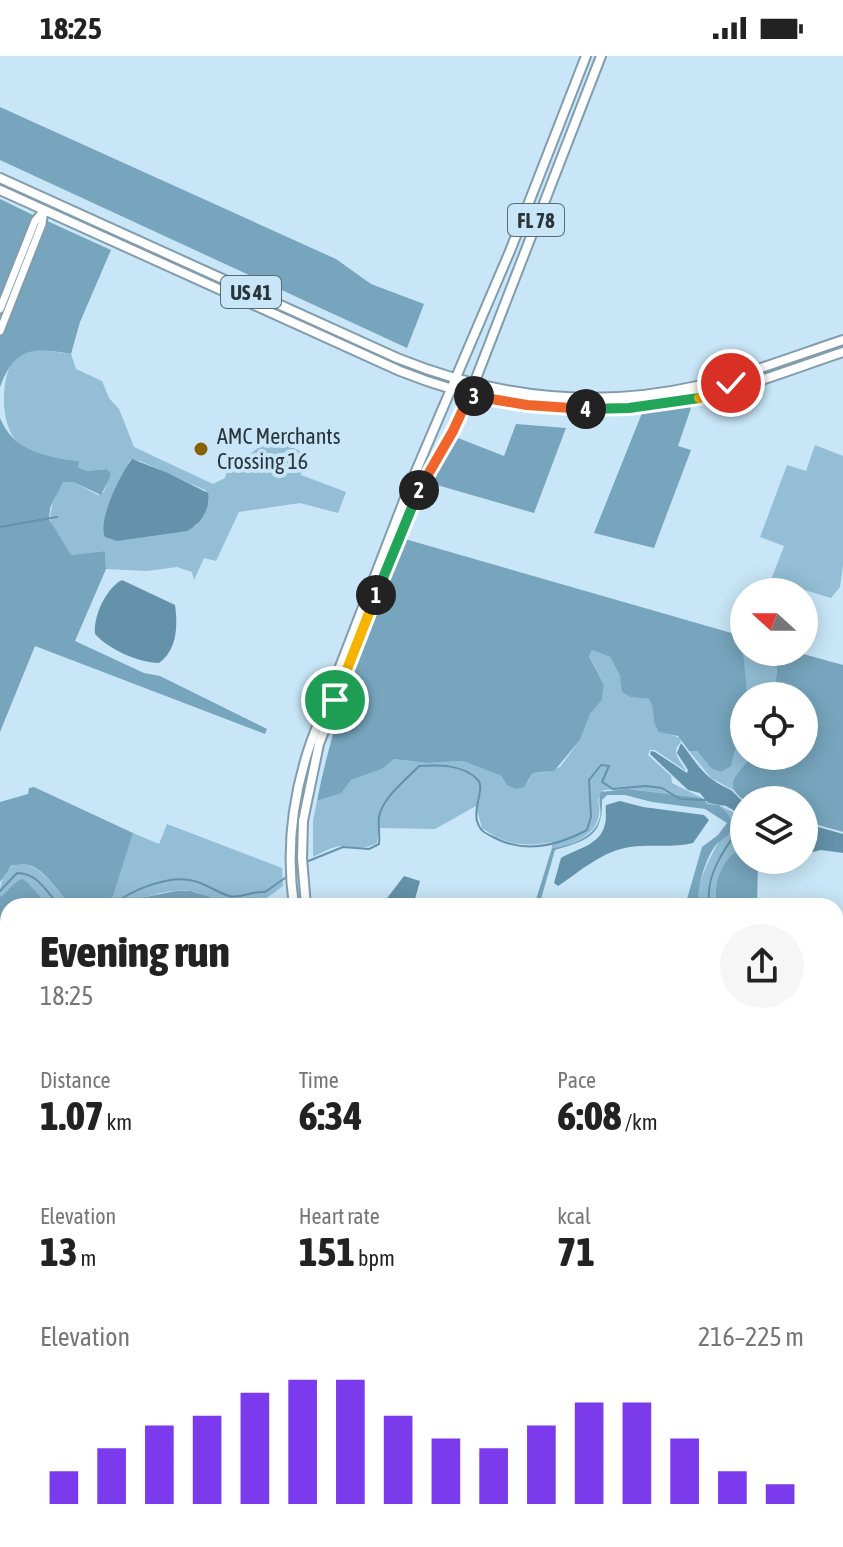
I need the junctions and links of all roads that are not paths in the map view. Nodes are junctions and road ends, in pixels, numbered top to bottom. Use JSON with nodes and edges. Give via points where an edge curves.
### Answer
{"nodes":[{"id":1,"x":586,"y":56,"type":"edge"},
{"id":2,"x":601,"y":56,"type":"edge"},
{"id":3,"x":581,"y":68,"type":"junction"},
{"id":4,"x":587,"y":88,"type":"junction"},
{"id":5,"x":0,"y":180,"type":"edge"},
{"id":6,"x":0,"y":190,"type":"edge"},
{"id":7,"x":44,"y":210,"type":"junction"},
{"id":8,"x":91,"y":220,"type":"junction"},
{"id":9,"x":0,"y":309,"type":"edge"},
{"id":10,"x":285,"y":320,"type":"junction"},
{"id":11,"x":328,"y":327,"type":"junction"},
{"id":12,"x":0,"y":331,"type":"edge"},
{"id":13,"x":322,"y":337,"type":"junction"},
{"id":14,"x":843,"y":340,"type":"edge"},
{"id":15,"x":369,"y":346,"type":"junction"},
{"id":16,"x":843,"y":352,"type":"edge"},
{"id":17,"x":749,"y":372,"type":"junction"},
{"id":18,"x":457,"y":380,"type":"junction"},
{"id":19,"x":724,"y":380,"type":"junction"},
{"id":20,"x":431,"y":383,"type":"junction"},
{"id":21,"x":474,"y":384,"type":"junction"},
{"id":22,"x":452,"y":390,"type":"junction"},
{"id":23,"x":725,"y":391,"type":"junction"},
{"id":24,"x":470,"y":394,"type":"junction"},
{"id":25,"x":698,"y":398,"type":"junction"},
{"id":26,"x":443,"y":410,"type":"junction"},
{"id":27,"x":336,"y":682,"type":"junction"},
{"id":28,"x":322,"y":735,"type":"junction"},
{"id":29,"x":293,"y":898,"type":"edge"},
{"id":30,"x":305,"y":898,"type":"edge"}],
"edges":[{"from":1,"to":3,"type":"main road","number":"FL 78"},
{"from":2,"to":4,"type":"main road","number":"FL 78"},
{"from":3,"to":4,"type":"main road","via":[[581,83]]},
{"from":3,"to":18,"type":"main road","number":"FL 78"},
{"from":4,"to":21,"type":"main road","number":"FL 78"},
{"from":5,"to":7,"type":"main road","via":[[39,201]]},
{"from":5,"to":8,"type":"main road","number":"US 41"},
{"from":6,"to":7,"type":"main road","number":"US 41"},
{"from":7,"to":8,"type":"main road","via":[[52,207]]},
{"from":7,"to":9,"type":"main road"},
{"from":7,"to":10,"type":"main road","number":"US 41"},
{"from":7,"to":12,"type":"main road"},
{"from":8,"to":11,"type":"main road","number":"US 41"},
{"from":10,"to":11,"type":"main road","via":[[320,330]]},
{"from":10,"to":13,"type":"main road","number":"US 41"},
{"from":11,"to":15,"type":"main road","number":"US 41"},
{"from":13,"to":15,"type":"main road","via":[[331,334]]},
{"from":13,"to":20,"type":"main road","number":"US 41"},
{"from":14,"to":17,"type":"main road","number":"US 41"},
{"from":15,"to":18,"type":"main road","number":"US 41"},
{"from":16,"to":23,"type":"main road","number":"US 41"},
{"from":17,"to":19,"type":"main road","number":"US 41"},
{"from":17,"to":23,"type":"main road"},
{"from":18,"to":21,"type":"main road","number":"US 41"},
{"from":18,"to":22,"type":"main road","number":"FL 78"},
{"from":19,"to":21,"type":"main road","number":"US 41","via":[[656,394],[596,398],[531,395]]},
{"from":19,"to":25,"type":"main road"},
{"from":20,"to":22,"type":"main road","number":"US 41"},
{"from":20,"to":26,"type":"main road","via":[[442,394]]},
{"from":21,"to":24,"type":"main road","number":"FL 78"},
{"from":22,"to":24,"type":"main road","number":"US 41"},
{"from":22,"to":26,"type":"main road","number":"FL 78"},
{"from":23,"to":25,"type":"main road","number":"US 41"},
{"from":24,"to":25,"type":"main road","number":"US 41","via":[[585,409]]},
{"from":24,"to":28,"type":"main road","number":"FL 78","via":[[410,508]]},
{"from":26,"to":27,"type":"main road","number":"FL 78"},
{"from":27,"to":28,"type":"main road"},
{"from":27,"to":29,"type":"main road","number":"FL 78","via":[[298,786]]},
{"from":28,"to":30,"type":"main road","number":"FL 78","via":[[306,797]]}]}
